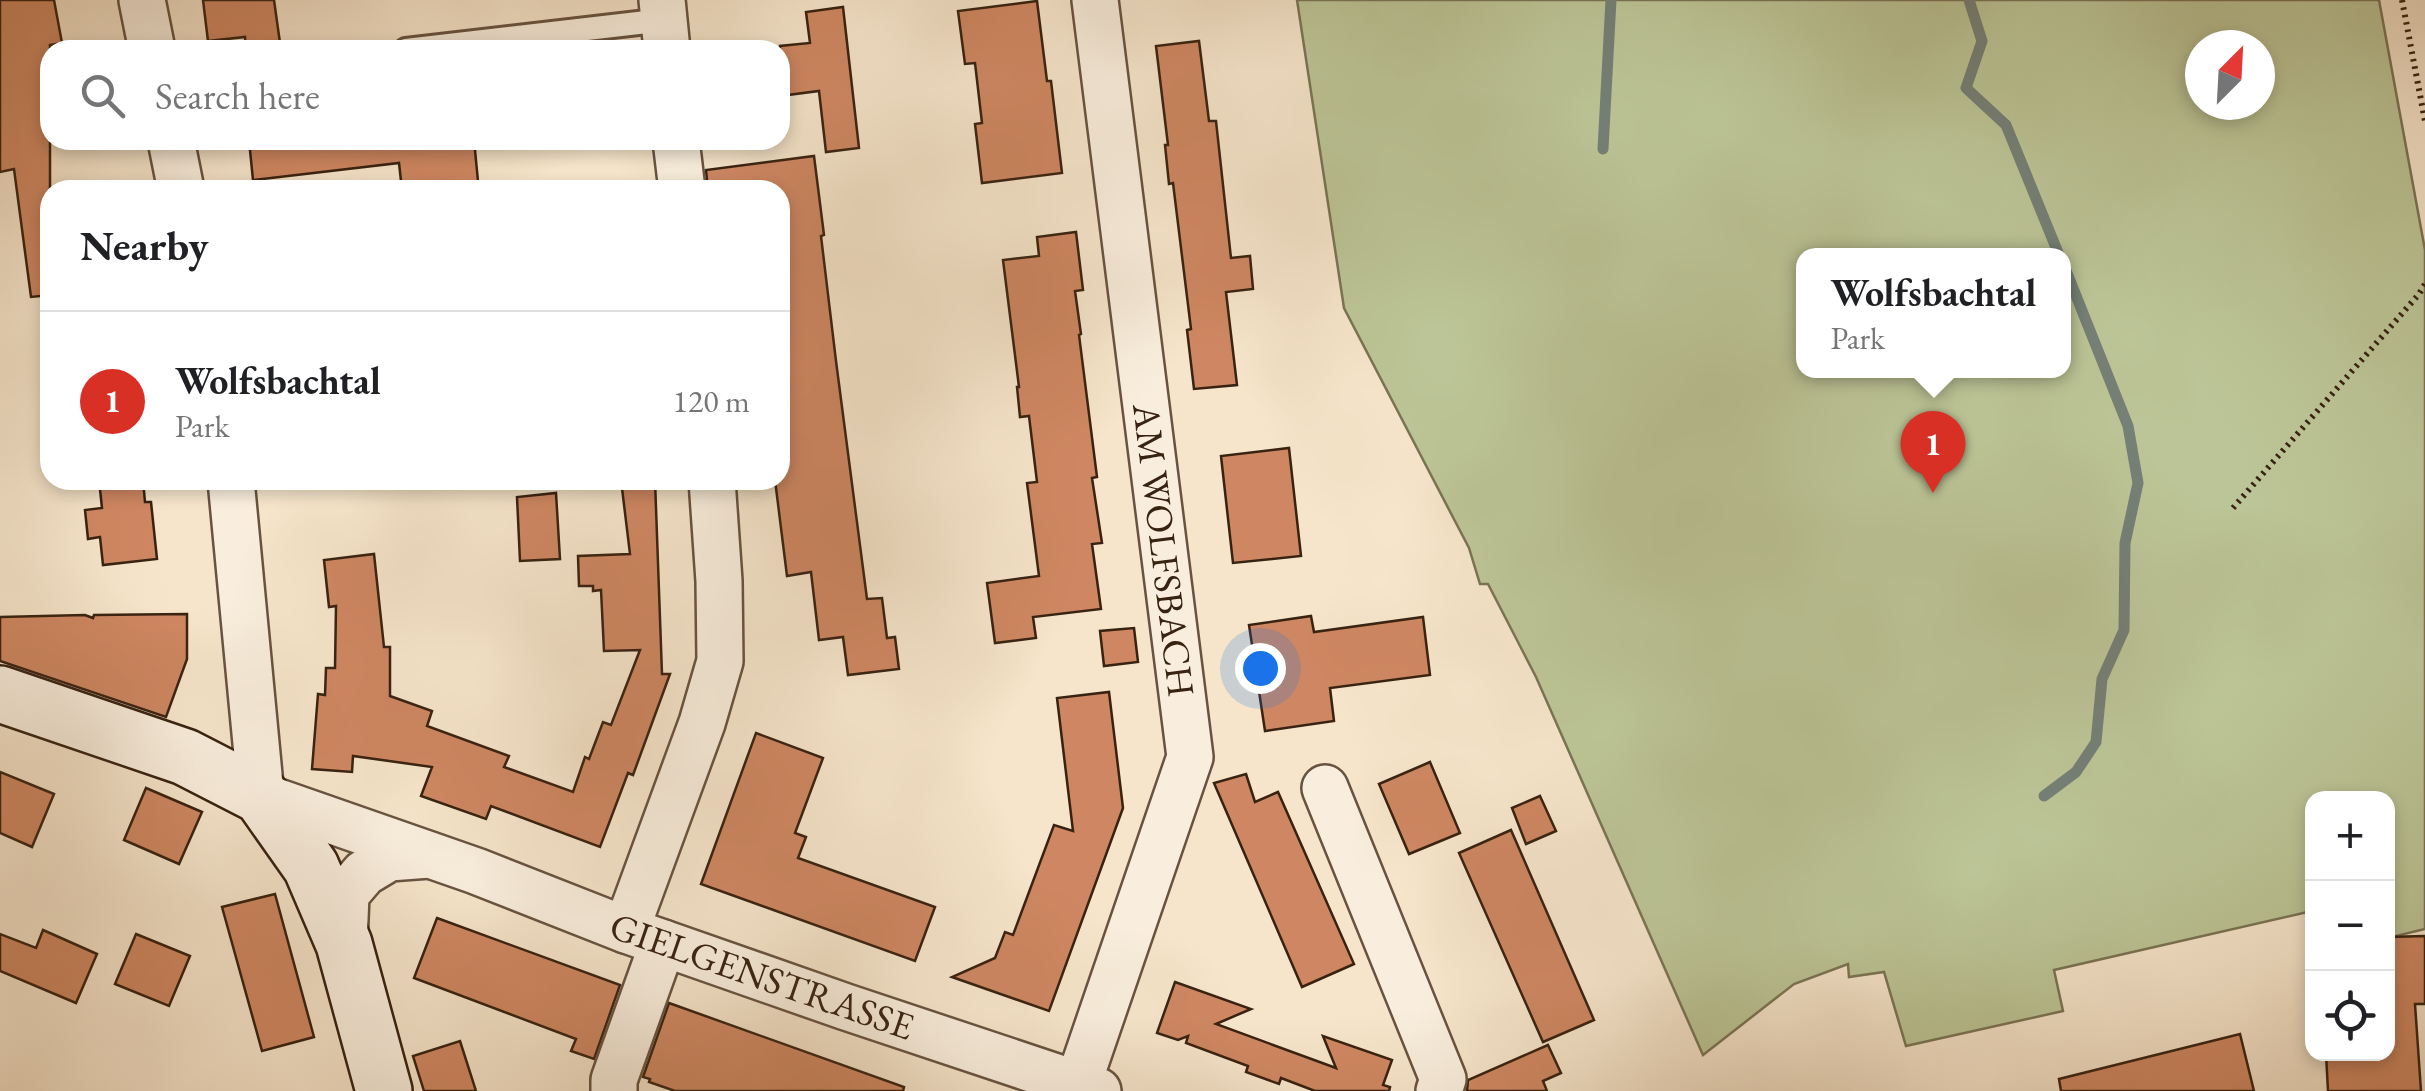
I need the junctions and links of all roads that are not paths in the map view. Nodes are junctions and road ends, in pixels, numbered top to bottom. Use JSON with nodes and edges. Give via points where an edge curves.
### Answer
{"nodes":[{"id":1,"x":142,"y":0,"type":"edge"},
{"id":2,"x":1095,"y":0,"type":"edge"},
{"id":3,"x":664,"y":23,"type":"edge"},
{"id":4,"x":150,"y":40,"type":"edge"},
{"id":5,"x":502,"y":40,"type":"edge"},
{"id":6,"x":173,"y":150,"type":"edge"},
{"id":7,"x":677,"y":150,"type":"edge"},
{"id":8,"x":179,"y":180,"type":"edge"},
{"id":9,"x":681,"y":180,"type":"edge"},
{"id":10,"x":231,"y":490,"type":"edge"},
{"id":11,"x":713,"y":490,"type":"edge"},
{"id":12,"x":0,"y":694,"type":"edge"},
{"id":13,"x":1325,"y":788,"type":"dead end"},
{"id":14,"x":261,"y":796,"type":"junction"},
{"id":15,"x":429,"y":855,"type":"junction"},
{"id":16,"x":645,"y":936,"type":"junction"},
{"id":17,"x":344,"y":944,"type":"junction"},
{"id":18,"x":1088,"y":1088,"type":"edge"},
{"id":19,"x":384,"y":1091,"type":"edge"},
{"id":20,"x":614,"y":1091,"type":"edge"},
{"id":21,"x":1439,"y":1091,"type":"edge"}],
"edges":[{"from":1,"to":4,"type":"street"},
{"from":2,"to":18,"type":"street","name":"AM WOLFSBACH","via":[[1190,757]]},
{"from":3,"to":5,"type":"lane"},
{"from":6,"to":8,"type":"street"},
{"from":7,"to":9,"type":"street"},
{"from":10,"to":14,"type":"street"},
{"from":11,"to":16,"type":"street","via":[[720,661]]},
{"from":12,"to":14,"type":"main road","via":[[185,757]]},
{"from":13,"to":21,"type":"street","via":[[1443,1079]]},
{"from":14,"to":15,"type":"street","name":"GIELGENSTRASSE"},
{"from":14,"to":17,"type":"main road","via":[[311,867]]},
{"from":15,"to":16,"type":"street","name":"GIELGENSTRASSE"},
{"from":15,"to":17,"type":"street","via":[[389,858],[364,873],[346,894]]},
{"from":16,"to":18,"type":"street","name":"GIELGENSTRASSE"},
{"from":16,"to":20,"type":"street"},
{"from":17,"to":19,"type":"main road"}]}
